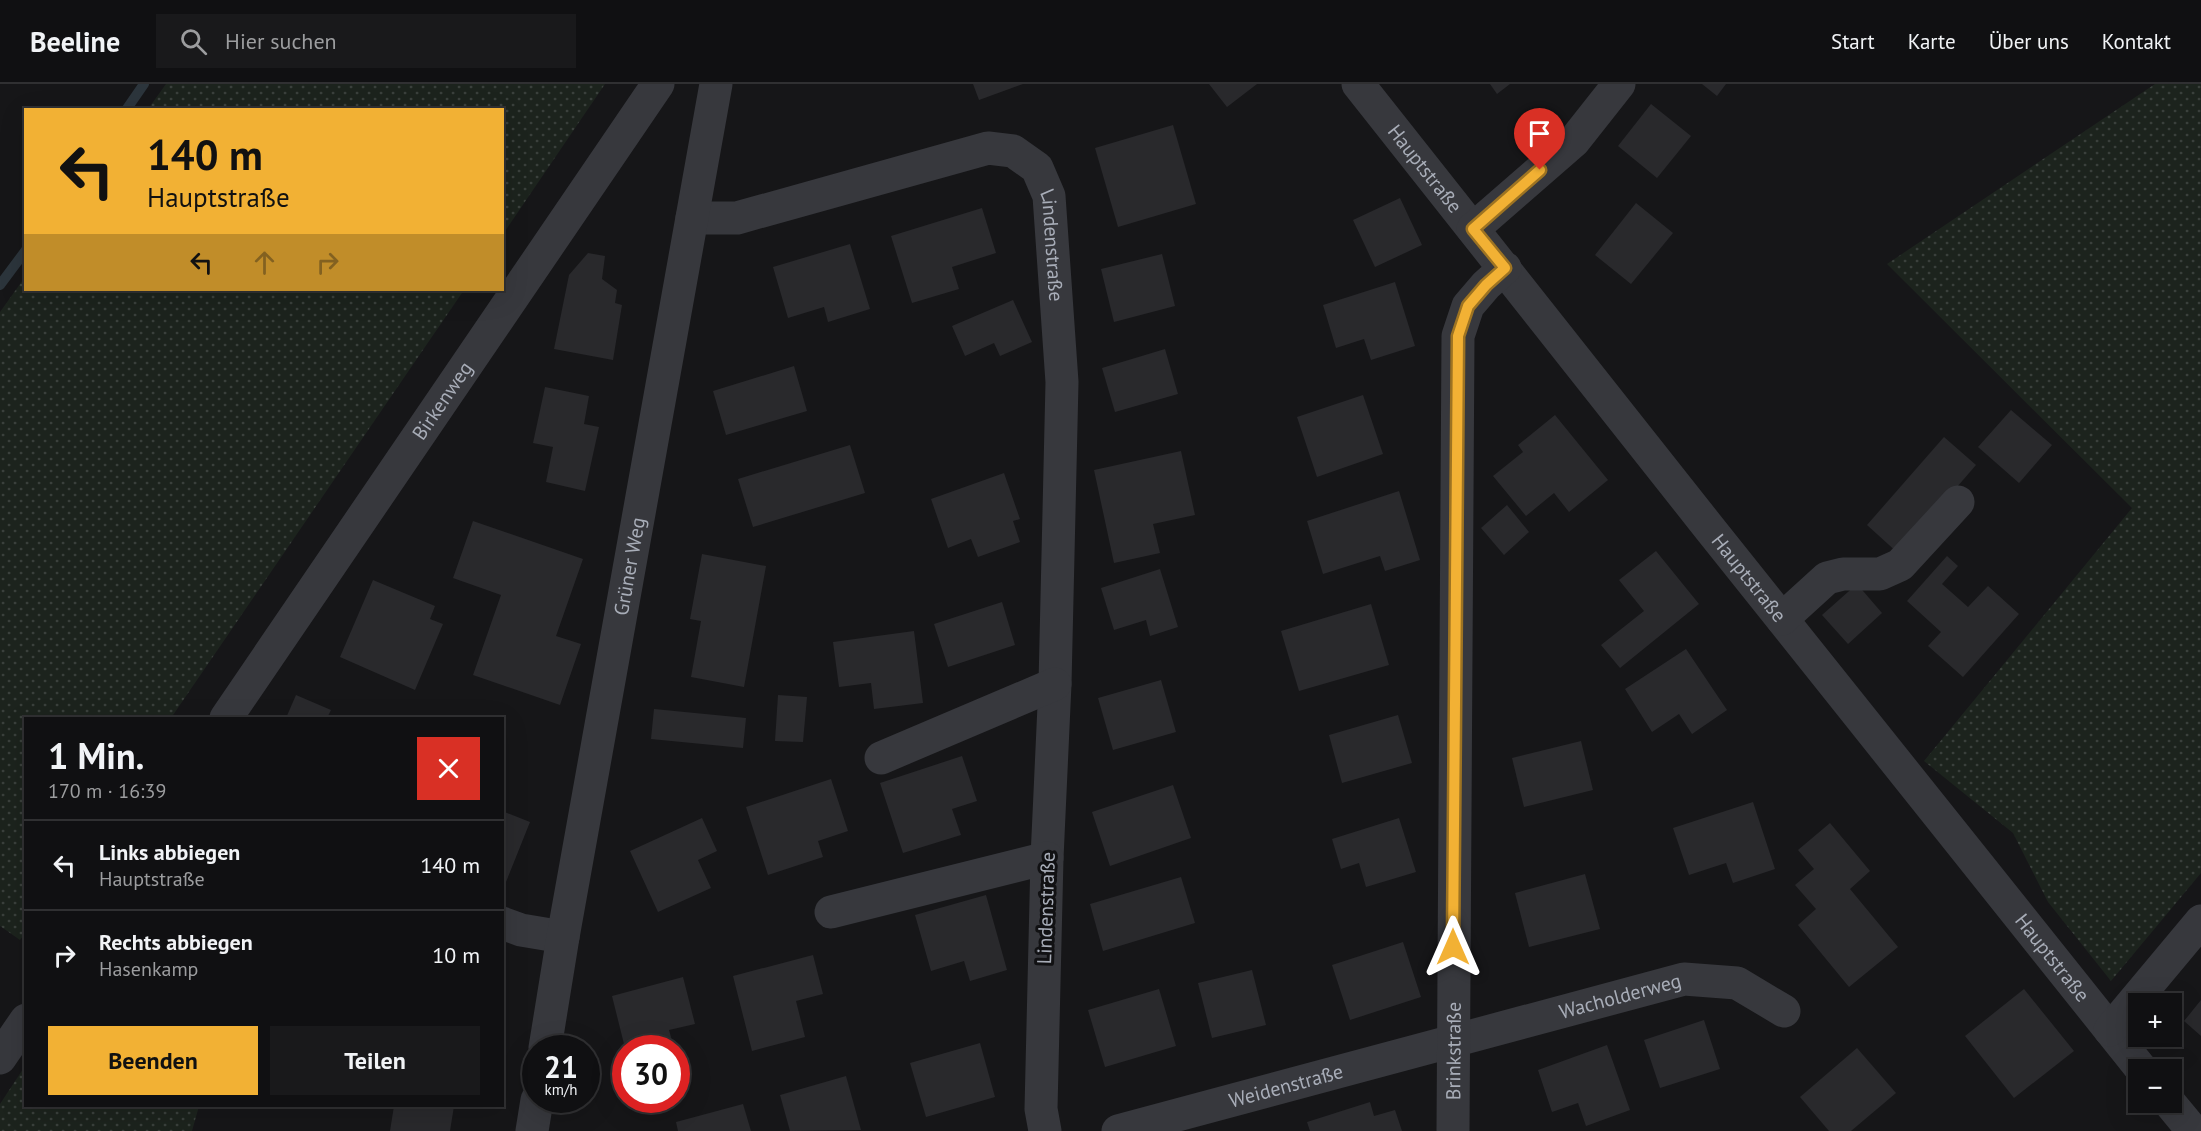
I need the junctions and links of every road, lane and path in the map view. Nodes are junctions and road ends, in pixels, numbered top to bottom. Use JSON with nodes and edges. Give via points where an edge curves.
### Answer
{"nodes":[{"id":1,"x":658,"y":84,"type":"edge"},
{"id":2,"x":716,"y":84,"type":"edge"},
{"id":3,"x":1358,"y":84,"type":"edge"},
{"id":4,"x":1619,"y":84,"type":"edge"},
{"id":5,"x":692,"y":218,"type":"junction"},
{"id":6,"x":1473,"y":229,"type":"junction"},
{"id":7,"x":1505,"y":268,"type":"junction"},
{"id":8,"x":1958,"y":502,"type":"dead end"},
{"id":9,"x":1782,"y":619,"type":"junction"},
{"id":10,"x":1055,"y":684,"type":"junction"},
{"id":11,"x":227,"y":717,"type":"edge"},
{"id":12,"x":882,"y":758,"type":"dead end"},
{"id":13,"x":1047,"y":858,"type":"junction"},
{"id":14,"x":831,"y":912,"type":"dead end"},
{"id":15,"x":2201,"y":921,"type":"edge"},
{"id":16,"x":504,"y":924,"type":"edge"},
{"id":17,"x":563,"y":937,"type":"junction"},
{"id":18,"x":1784,"y":1011,"type":"dead end"},
{"id":19,"x":24,"y":1023,"type":"edge"},
{"id":20,"x":2110,"y":1030,"type":"junction"},
{"id":21,"x":547,"y":1035,"type":"edge"},
{"id":22,"x":1453,"y":1041,"type":"junction"},
{"id":23,"x":0,"y":1058,"type":"edge"},
{"id":24,"x":2133,"y":1059,"type":"edge"},
{"id":25,"x":535,"y":1113,"type":"edge"},
{"id":26,"x":2178,"y":1113,"type":"edge"},
{"id":27,"x":532,"y":1131,"type":"edge"},
{"id":28,"x":1045,"y":1131,"type":"edge"},
{"id":29,"x":1118,"y":1131,"type":"edge"},
{"id":30,"x":1453,"y":1131,"type":"edge"},
{"id":31,"x":2193,"y":1131,"type":"edge"}],
"edges":[{"from":1,"to":11,"type":"street","name":"Birkenweg"},
{"from":2,"to":5,"type":"street","name":"Grüner Weg"},
{"from":3,"to":6,"type":"street","name":"Hauptstraße"},
{"from":4,"to":6,"type":"street","via":[[1574,141]]},
{"from":5,"to":10,"type":"street","name":"Lindenstraße","via":[[737,218],[988,148],[1013,151],[1037,168],[1049,196],[1062,382]]},
{"from":5,"to":17,"type":"street","name":"Grüner Weg"},
{"from":6,"to":7,"type":"street","name":"Hauptstraße"},
{"from":7,"to":9,"type":"street","name":"Hauptstraße"},
{"from":7,"to":22,"type":"street","name":"Brinkstraße","via":[[1468,306],[1458,336]]},
{"from":8,"to":9,"type":"street","via":[[1900,565],[1880,574],[1827,578]]},
{"from":9,"to":20,"type":"street","name":"Hauptstraße"},
{"from":10,"to":12,"type":"street"},
{"from":10,"to":13,"type":"street","name":"Lindenstraße"},
{"from":13,"to":14,"type":"street"},
{"from":13,"to":28,"type":"street","name":"Lindenstraße","via":[[1041,1109]]},
{"from":15,"to":20,"type":"street"},
{"from":16,"to":17,"type":"street"},
{"from":17,"to":21,"type":"street","name":"Grüner Weg"},
{"from":18,"to":22,"type":"street","name":"Wacholderweg","via":[[1737,983],[1684,978]]},
{"from":19,"to":23,"type":"street"},
{"from":20,"to":24,"type":"street","name":"Hauptstraße"},
{"from":22,"to":29,"type":"street","name":"Weidenstraße"},
{"from":22,"to":30,"type":"street","name":"Brinkstraße"},
{"from":25,"to":27,"type":"street"},
{"from":26,"to":31,"type":"street"}]}
